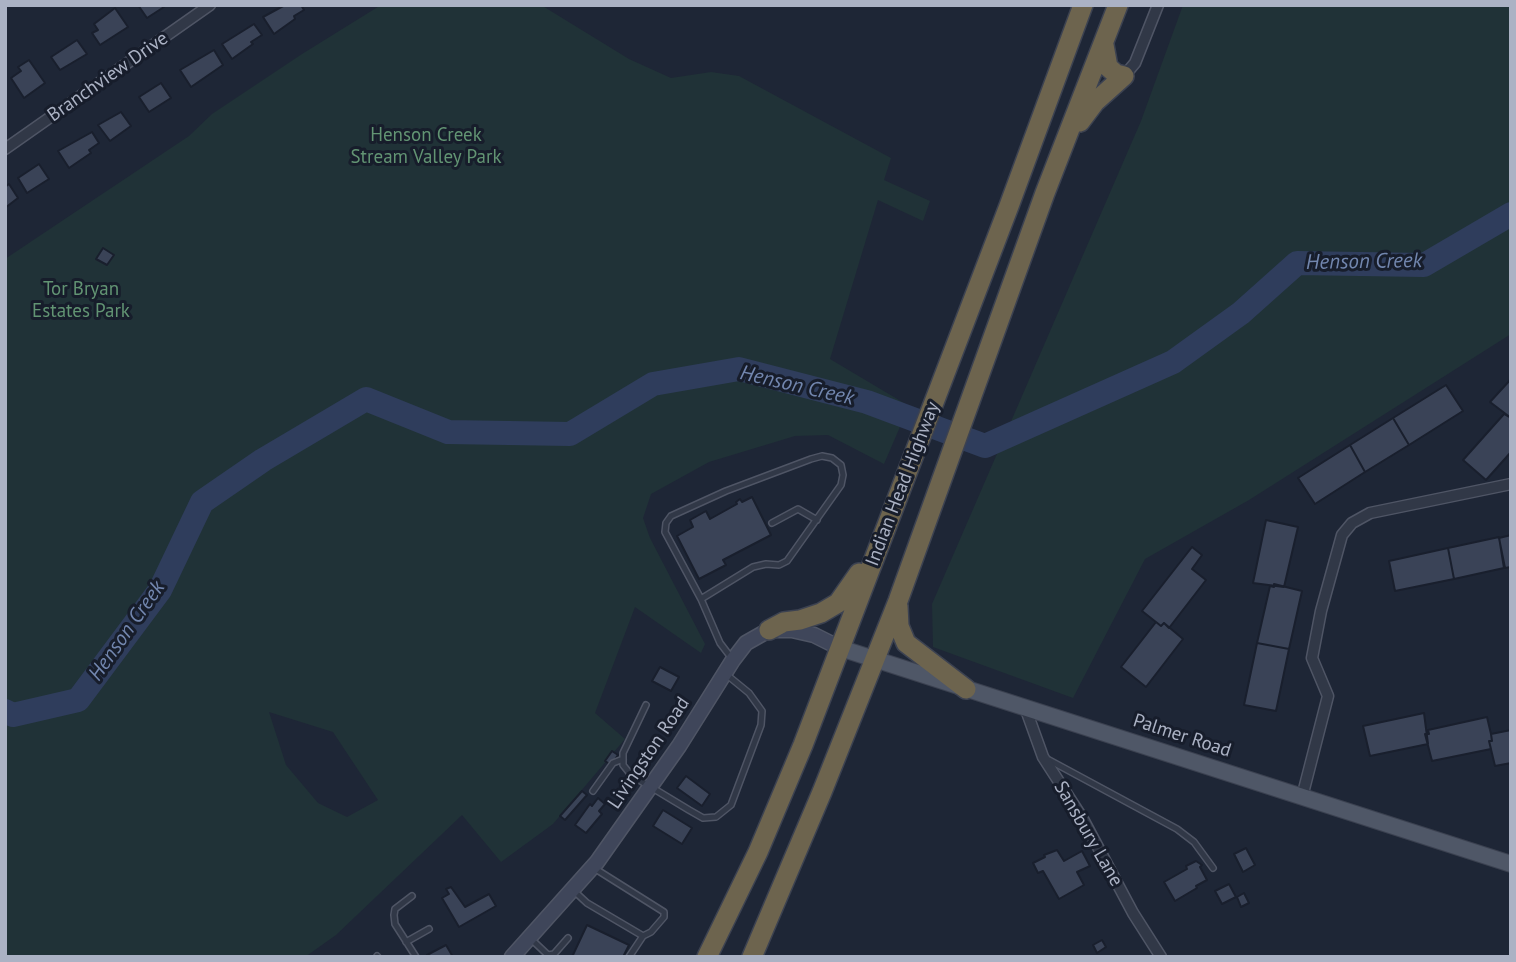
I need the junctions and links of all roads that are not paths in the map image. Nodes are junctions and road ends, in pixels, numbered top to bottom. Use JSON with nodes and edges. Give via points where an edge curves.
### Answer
{"nodes":[{"id":1,"x":210,"y":5,"type":"edge"},
{"id":2,"x":1083,"y":5,"type":"edge"},
{"id":3,"x":1118,"y":5,"type":"edge"},
{"id":4,"x":1158,"y":5,"type":"edge"},
{"id":5,"x":1104,"y":45,"type":"junction"},
{"id":6,"x":1124,"y":76,"type":"junction"},
{"id":7,"x":1065,"y":143,"type":"junction"},
{"id":8,"x":5,"y":149,"type":"edge"},
{"id":9,"x":1511,"y":484,"type":"edge"},
{"id":10,"x":817,"y":520,"type":"junction"},
{"id":11,"x":772,"y":523,"type":"dead end"},
{"id":12,"x":887,"y":527,"type":"junction"},
{"id":13,"x":701,"y":599,"type":"junction"},
{"id":14,"x":898,"y":601,"type":"junction"},
{"id":15,"x":769,"y":630,"type":"junction"},
{"id":16,"x":840,"y":648,"type":"junction"},
{"id":17,"x":874,"y":659,"type":"junction"},
{"id":18,"x":729,"y":666,"type":"junction"},
{"id":19,"x":966,"y":689,"type":"junction"},
{"id":20,"x":646,"y":705,"type":"dead end"},
{"id":21,"x":1025,"y":707,"type":"junction"},
{"id":22,"x":1042,"y":757,"type":"junction"},
{"id":23,"x":623,"y":759,"type":"junction"},
{"id":24,"x":651,"y":786,"type":"junction"},
{"id":25,"x":593,"y":791,"type":"dead end"},
{"id":26,"x":1302,"y":797,"type":"junction"},
{"id":27,"x":1511,"y":864,"type":"edge"},
{"id":28,"x":592,"y":867,"type":"junction"},
{"id":29,"x":1213,"y":868,"type":"dead end"},
{"id":30,"x":573,"y":890,"type":"junction"},
{"id":31,"x":412,"y":897,"type":"dead end"},
{"id":32,"x":429,"y":929,"type":"dead end"},
{"id":33,"x":643,"y":936,"type":"junction"},
{"id":34,"x":530,"y":938,"type":"junction"},
{"id":35,"x":568,"y":938,"type":"dead end"},
{"id":36,"x":407,"y":942,"type":"junction"},
{"id":37,"x":416,"y":957,"type":"edge"},
{"id":38,"x":512,"y":957,"type":"edge"},
{"id":39,"x":629,"y":957,"type":"edge"},
{"id":40,"x":707,"y":957,"type":"edge"},
{"id":41,"x":752,"y":957,"type":"edge"},
{"id":42,"x":1161,"y":957,"type":"edge"}],
"edges":[{"from":1,"to":8,"type":"street","name":"Branchview Drive"},
{"from":2,"to":12,"type":"highway","name":"Indian Head Highway"},
{"from":3,"to":5,"type":"highway","name":"Indian Head Highway"},
{"from":4,"to":6,"type":"street","via":[[1136,63]]},
{"from":5,"to":6,"type":"highway","via":[[1108,67]]},
{"from":5,"to":7,"type":"highway","name":"Indian Head Highway"},
{"from":6,"to":7,"type":"highway","via":[[1095,102]]},
{"from":7,"to":14,"type":"highway","name":"Indian Head Highway"},
{"from":9,"to":26,"type":"street","via":[[1370,513],[1342,535],[1312,658],[1328,696]]},
{"from":10,"to":11,"type":"lane","via":[[798,509]]},
{"from":10,"to":13,"type":"lane","via":[[787,561],[753,567]]},
{"from":10,"to":13,"type":"lane","via":[[844,475],[841,465],[822,456],[671,516],[665,532]]},
{"from":12,"to":15,"type":"highway","via":[[838,603]]},
{"from":12,"to":16,"type":"highway","name":"Indian Head Highway"},
{"from":13,"to":18,"type":"lane"},
{"from":14,"to":17,"type":"highway","name":"Indian Head Highway"},
{"from":14,"to":19,"type":"highway","via":[[899,626],[906,643]]},
{"from":15,"to":16,"type":"main road","via":[[814,635]]},
{"from":15,"to":18,"type":"main road","name":"Livingston Road","via":[[746,643]]},
{"from":16,"to":17,"type":"main road","name":"Palmer Road"},
{"from":16,"to":40,"type":"highway","name":"Indian Head Highway","via":[[758,852]]},
{"from":17,"to":19,"type":"main road","name":"Palmer Road"},
{"from":17,"to":41,"type":"highway","name":"Indian Head Highway"},
{"from":18,"to":24,"type":"main road","name":"Livingston Road"},
{"from":18,"to":24,"type":"lane","via":[[761,711],[761,725],[731,804],[716,817],[704,818]]},
{"from":19,"to":21,"type":"main road","name":"Palmer Road"},
{"from":20,"to":23,"type":"lane"},
{"from":21,"to":22,"type":"street","name":"Sansbury Lane"},
{"from":21,"to":26,"type":"main road","name":"Palmer Road"},
{"from":22,"to":29,"type":"lane","via":[[1177,829],[1194,842]]},
{"from":22,"to":42,"type":"street","name":"Sansbury Lane"},
{"from":23,"to":24,"type":"lane","via":[[631,775]]},
{"from":23,"to":25,"type":"lane","via":[[613,763]]},
{"from":24,"to":28,"type":"main road","name":"Livingston Road"},
{"from":26,"to":27,"type":"main road","name":"Palmer Road"},
{"from":28,"to":30,"type":"main road","name":"Livingston Road"},
{"from":28,"to":33,"type":"lane","via":[[664,912]]},
{"from":30,"to":33,"type":"lane"},
{"from":30,"to":34,"type":"main road","name":"Livingston Road"},
{"from":31,"to":36,"type":"lane","via":[[395,909],[396,924]]},
{"from":32,"to":36,"type":"lane"},
{"from":33,"to":39,"type":"lane"},
{"from":34,"to":35,"type":"lane","via":[[548,955]]},
{"from":34,"to":38,"type":"main road","name":"Livingston Road"},
{"from":36,"to":37,"type":"lane"}]}
